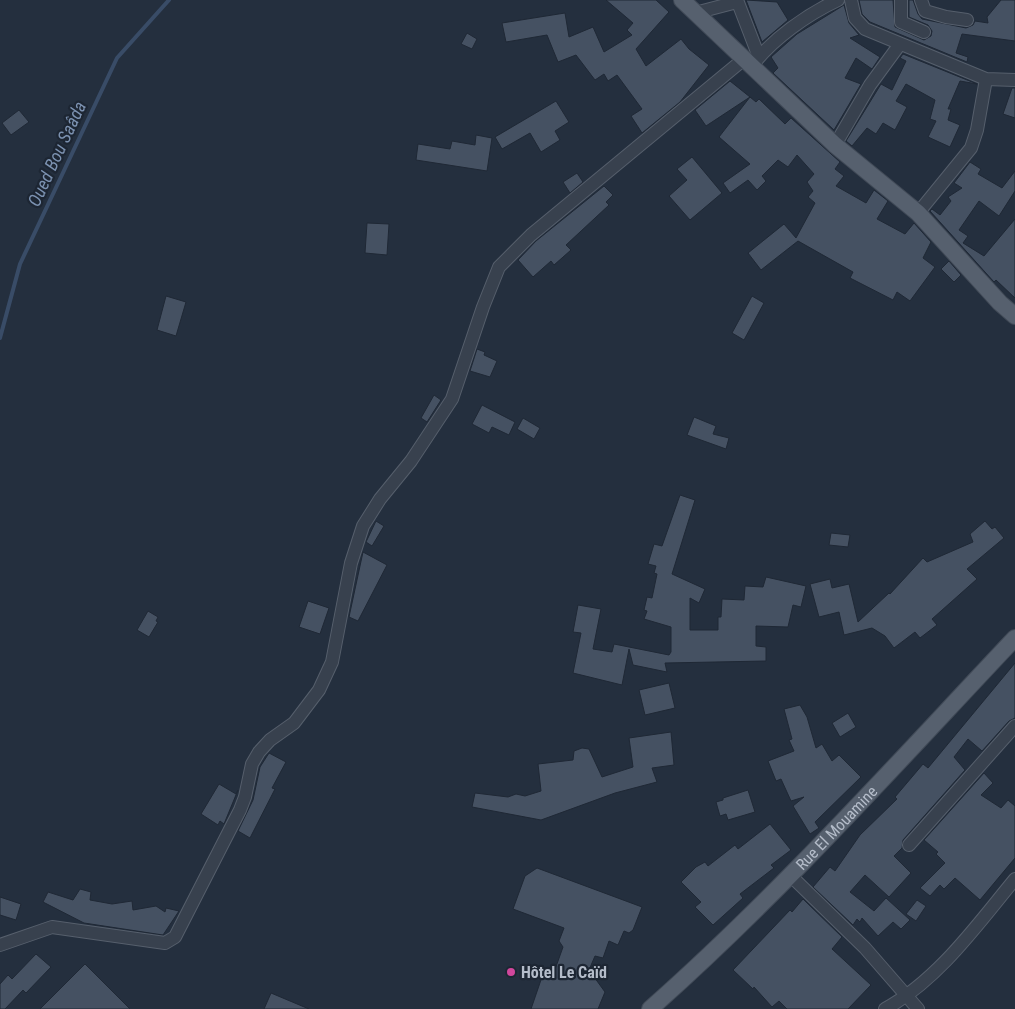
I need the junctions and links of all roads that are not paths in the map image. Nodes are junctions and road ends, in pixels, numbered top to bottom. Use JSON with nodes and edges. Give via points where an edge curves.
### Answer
{"nodes":[{"id":1,"x":682,"y":0,"type":"edge"},
{"id":2,"x":838,"y":0,"type":"edge"},
{"id":3,"x":851,"y":0,"type":"edge"},
{"id":4,"x":901,"y":0,"type":"edge"},
{"id":5,"x":921,"y":0,"type":"edge"},
{"id":6,"x":737,"y":1,"type":"edge"},
{"id":7,"x":695,"y":13,"type":"junction"},
{"id":8,"x":967,"y":20,"type":"dead end"},
{"id":9,"x":924,"y":32,"type":"dead end"},
{"id":10,"x":900,"y":44,"type":"junction"},
{"id":11,"x":751,"y":61,"type":"junction"},
{"id":12,"x":986,"y":79,"type":"junction"},
{"id":13,"x":1015,"y":80,"type":"edge"},
{"id":14,"x":834,"y":145,"type":"junction"},
{"id":15,"x":918,"y":213,"type":"junction"},
{"id":16,"x":1015,"y":316,"type":"edge"},
{"id":17,"x":1015,"y":638,"type":"edge"},
{"id":18,"x":1015,"y":726,"type":"edge"},
{"id":19,"x":909,"y":846,"type":"dead end"},
{"id":20,"x":790,"y":875,"type":"junction"},
{"id":21,"x":1015,"y":879,"type":"edge"},
{"id":22,"x":0,"y":945,"type":"edge"},
{"id":23,"x":908,"y":996,"type":"junction"},
{"id":24,"x":650,"y":1009,"type":"edge"},
{"id":25,"x":885,"y":1009,"type":"edge"},
{"id":26,"x":918,"y":1009,"type":"edge"}],
"edges":[{"from":1,"to":7,"type":"main road"},
{"from":2,"to":11,"type":"street"},
{"from":3,"to":10,"type":"street","via":[[860,26]]},
{"from":4,"to":9,"type":"street","via":[[901,22]]},
{"from":5,"to":8,"type":"street","via":[[925,11]]},
{"from":6,"to":7,"type":"street"},
{"from":6,"to":11,"type":"street"},
{"from":7,"to":11,"type":"main road"},
{"from":10,"to":12,"type":"street"},
{"from":10,"to":14,"type":"street"},
{"from":11,"to":14,"type":"main road"},
{"from":11,"to":22,"type":"street","via":[[553,217],[499,267],[482,307],[452,399],[363,526],[352,563],[332,662],[319,690],[294,723],[270,740],[252,764],[240,810],[175,937],[165,943],[52,927],[18,936]]},
{"from":12,"to":13,"type":"street"},
{"from":12,"to":15,"type":"street","via":[[971,148]]},
{"from":14,"to":15,"type":"main road"},
{"from":15,"to":16,"type":"main road"},
{"from":17,"to":20,"type":"main road","name":"Rue El Mouamine"},
{"from":18,"to":19,"type":"street"},
{"from":20,"to":23,"type":"street","via":[[865,948]]},
{"from":20,"to":24,"type":"main road","name":"Rue El Mouamine","via":[[709,957]]},
{"from":21,"to":23,"type":"street","via":[[965,939]]},
{"from":23,"to":25,"type":"street"},
{"from":23,"to":26,"type":"street"}]}
